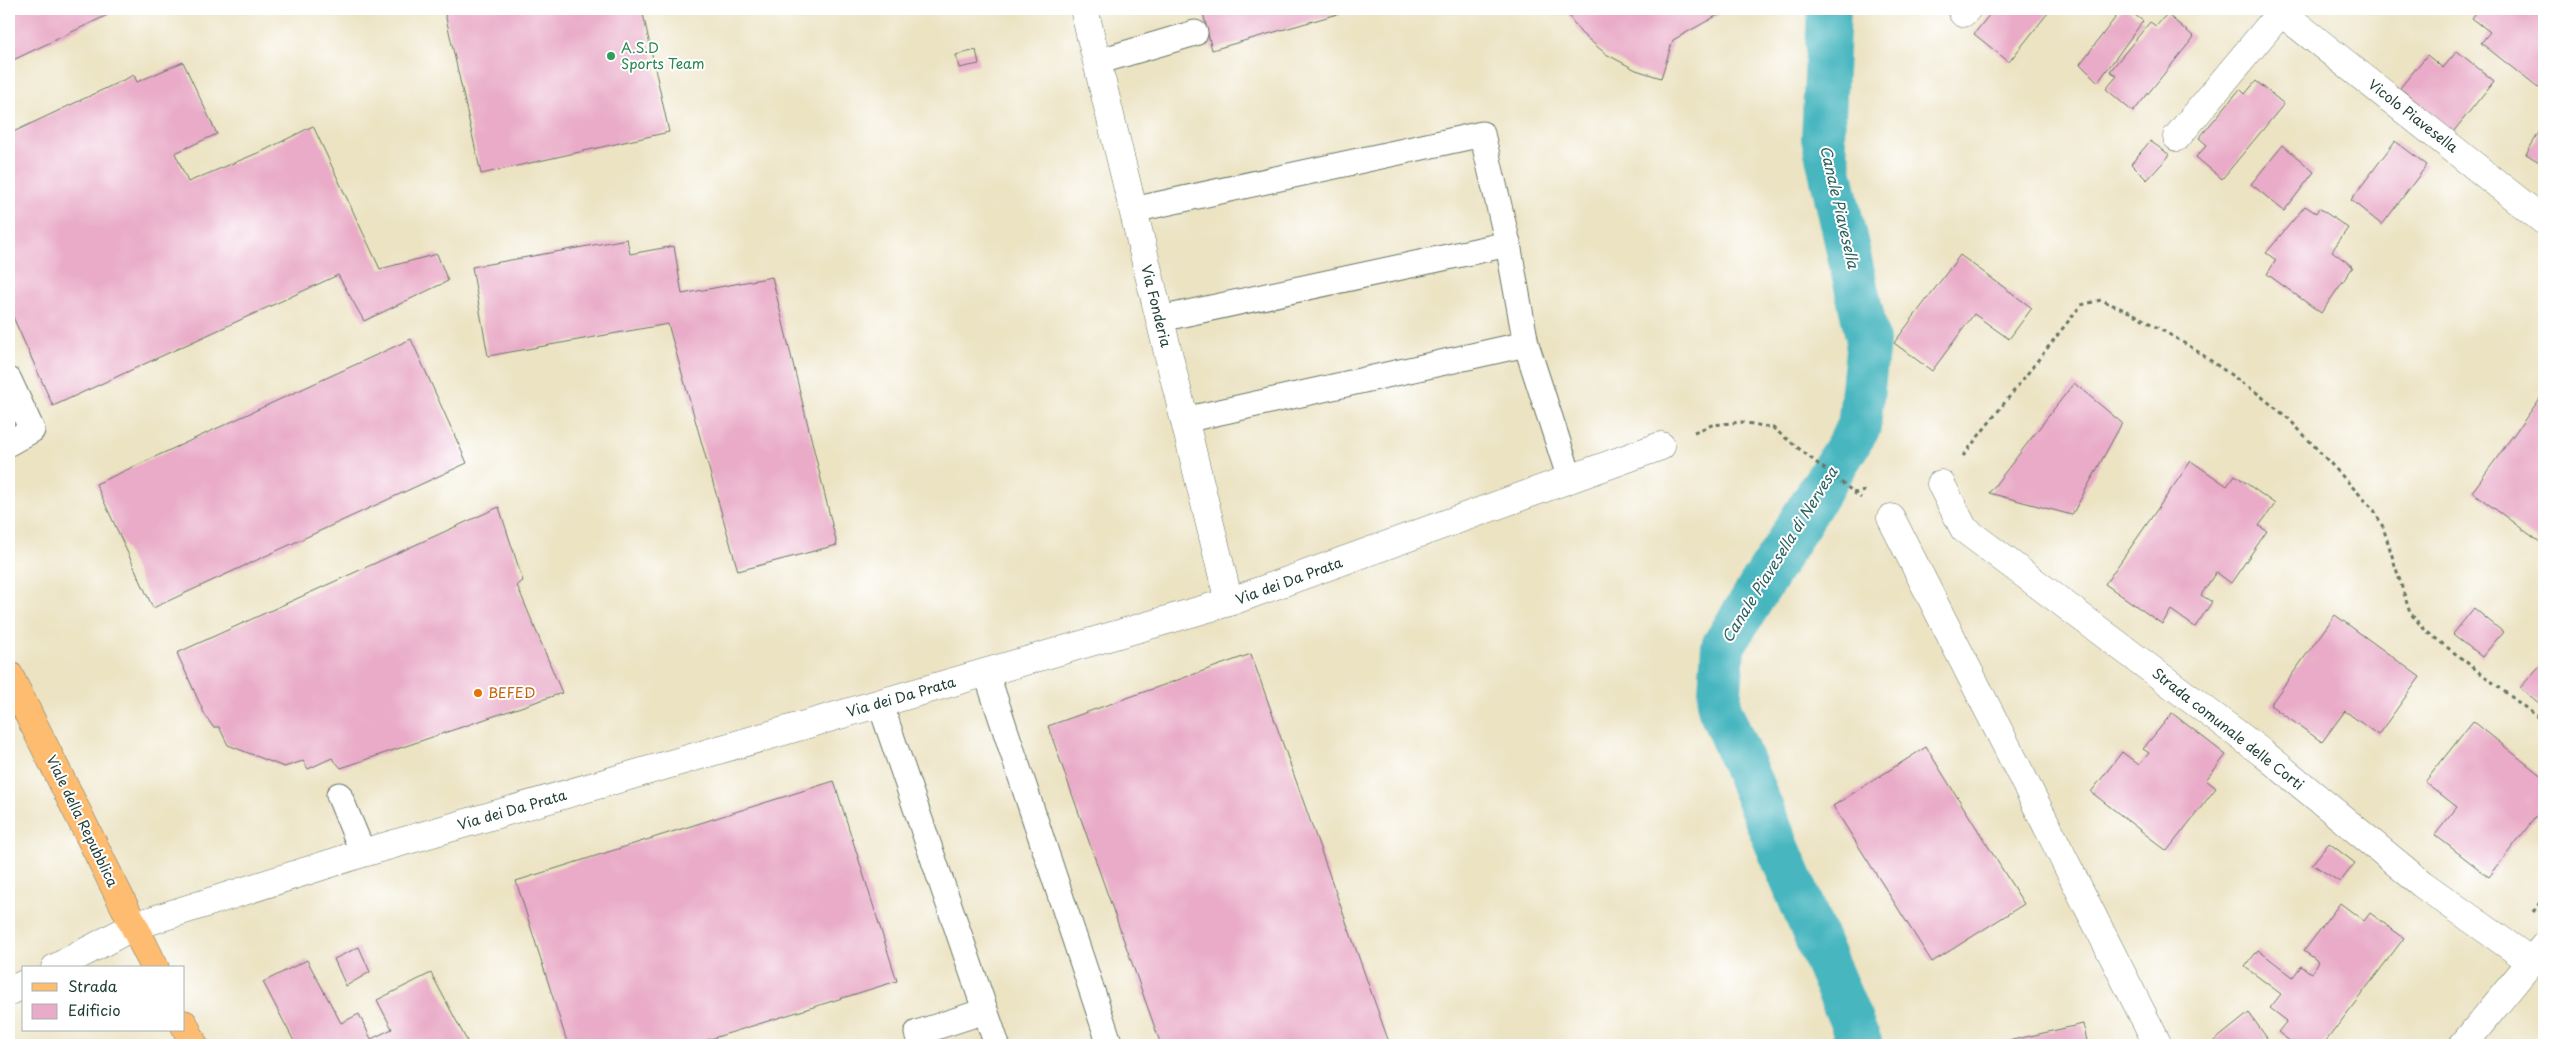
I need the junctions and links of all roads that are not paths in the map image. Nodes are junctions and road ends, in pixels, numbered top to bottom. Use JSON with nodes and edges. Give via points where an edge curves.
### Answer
{"nodes":[{"id":1,"x":1084,"y":9,"type":"edge"},
{"id":2,"x":2279,"y":10,"type":"edge"},
{"id":3,"x":1195,"y":33,"type":"dead end"},
{"id":4,"x":1097,"y":62,"type":"junction"},
{"id":5,"x":2177,"y":137,"type":"dead end"},
{"id":6,"x":1133,"y":210,"type":"junction"},
{"id":7,"x":2544,"y":221,"type":"edge"},
{"id":8,"x":1508,"y":244,"type":"junction"},
{"id":9,"x":1160,"y":319,"type":"junction"},
{"id":10,"x":1526,"y":344,"type":"junction"},
{"id":11,"x":9,"y":380,"type":"edge"},
{"id":12,"x":1184,"y":420,"type":"junction"},
{"id":13,"x":9,"y":443,"type":"edge"},
{"id":14,"x":1661,"y":446,"type":"road end"},
{"id":15,"x":1570,"y":479,"type":"junction"},
{"id":16,"x":1942,"y":484,"type":"road end"},
{"id":17,"x":1891,"y":518,"type":"dead end"},
{"id":18,"x":1229,"y":602,"type":"junction"},
{"id":19,"x":986,"y":672,"type":"junction"},
{"id":20,"x":9,"y":675,"type":"edge"},
{"id":21,"x":880,"y":703,"type":"junction"},
{"id":22,"x":339,"y":795,"type":"dead end"},
{"id":23,"x":364,"y":853,"type":"junction"},
{"id":24,"x":134,"y":926,"type":"junction"},
{"id":25,"x":2538,"y":954,"type":"edge"},
{"id":26,"x":59,"y":966,"type":"edge"},
{"id":27,"x":154,"y":966,"type":"edge"},
{"id":28,"x":22,"y":985,"type":"edge"},
{"id":29,"x":9,"y":992,"type":"edge"},
{"id":30,"x":986,"y":1011,"type":"junction"},
{"id":31,"x":185,"y":1026,"type":"edge"},
{"id":32,"x":194,"y":1045,"type":"edge"},
{"id":33,"x":921,"y":1045,"type":"edge"},
{"id":34,"x":997,"y":1045,"type":"edge"},
{"id":35,"x":1110,"y":1045,"type":"edge"},
{"id":36,"x":2158,"y":1045,"type":"edge"},
{"id":37,"x":2463,"y":1045,"type":"edge"}],
"edges":[{"from":1,"to":4,"type":"street","name":"Via Fonderia"},
{"from":2,"to":5,"type":"street","name":"Vicolo Piavesella"},
{"from":2,"to":7,"type":"street","name":"Vicolo Piavesella"},
{"from":3,"to":4,"type":"lane"},
{"from":4,"to":6,"type":"street","name":"Via Fonderia"},
{"from":6,"to":8,"type":"lane","via":[[1482,134]]},
{"from":6,"to":9,"type":"street","name":"Via Fonderia"},
{"from":8,"to":9,"type":"lane"},
{"from":8,"to":10,"type":"lane"},
{"from":9,"to":12,"type":"street","name":"Via Fonderia"},
{"from":10,"to":12,"type":"lane"},
{"from":10,"to":15,"type":"lane"},
{"from":11,"to":13,"type":"lane","via":[[32,430]]},
{"from":12,"to":18,"type":"street","name":"Via Fonderia"},
{"from":14,"to":15,"type":"street","name":"Via dei Da Prata"},
{"from":15,"to":18,"type":"street","name":"Via dei Da Prata"},
{"from":16,"to":25,"type":"street","name":"Strada comunale delle Corti","via":[[1964,530],[2264,754],[2422,884]]},
{"from":17,"to":36,"type":"street"},
{"from":18,"to":19,"type":"street","name":"Via dei Da Prata"},
{"from":19,"to":21,"type":"street","name":"Via dei Da Prata"},
{"from":19,"to":35,"type":"lane"},
{"from":20,"to":24,"type":"main road","name":"Viale della Repubblica"},
{"from":21,"to":23,"type":"street","name":"Via dei Da Prata"},
{"from":21,"to":30,"type":"lane"},
{"from":22,"to":23,"type":"lane"},
{"from":23,"to":24,"type":"street","name":"Via dei Da Prata"},
{"from":24,"to":26,"type":"street","name":"Via dei Da Prata"},
{"from":24,"to":27,"type":"main road","name":"Viale della Repubblica"},
{"from":25,"to":37,"type":"street","name":"Strada comunale delle Corti"},
{"from":28,"to":29,"type":"street"},
{"from":30,"to":33,"type":"lane","via":[[917,1033]]},
{"from":30,"to":34,"type":"lane"},
{"from":31,"to":32,"type":"main road"}]}
